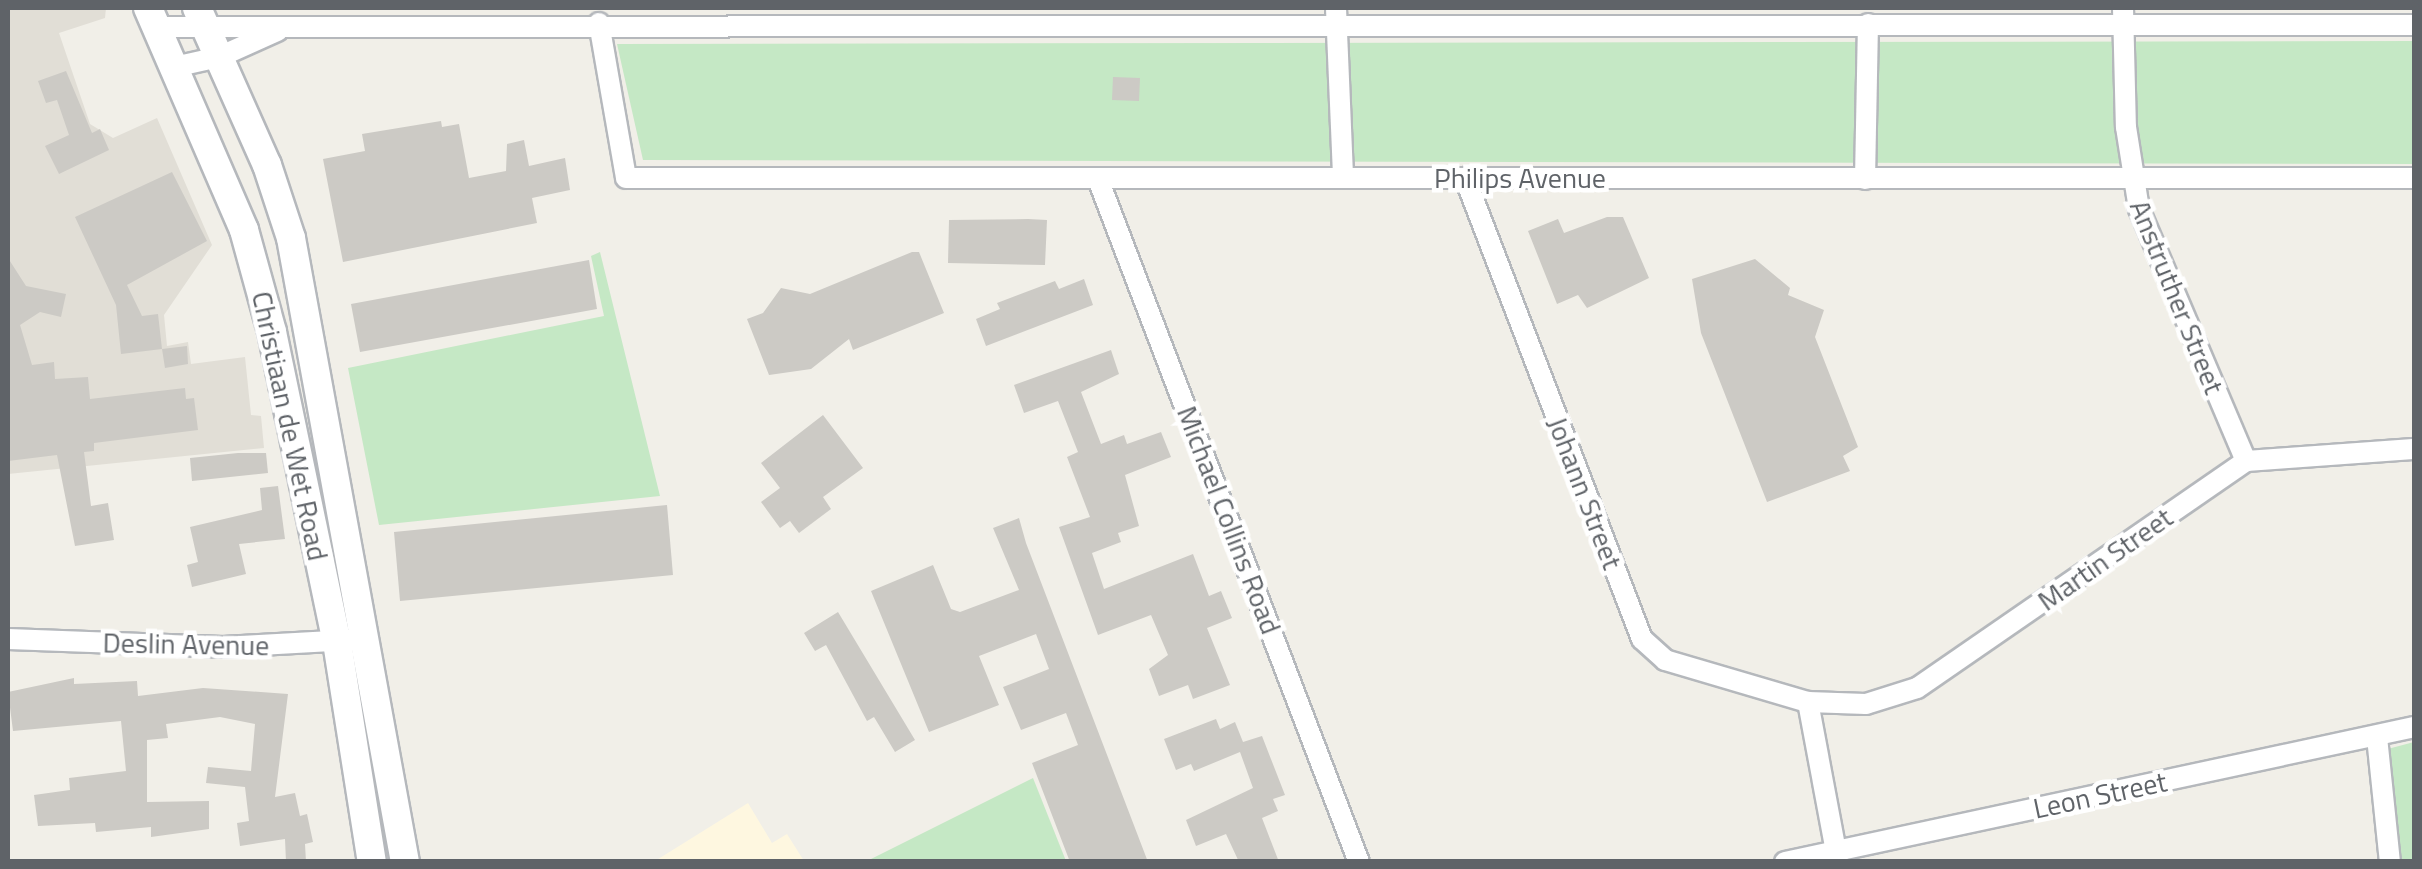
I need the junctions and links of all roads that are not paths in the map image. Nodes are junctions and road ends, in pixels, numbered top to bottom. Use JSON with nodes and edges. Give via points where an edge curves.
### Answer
{"nodes":[{"id":1,"x":1336,"y":15,"type":"edge"},
{"id":2,"x":200,"y":16,"type":"edge"},
{"id":3,"x":2123,"y":16,"type":"edge"},
{"id":4,"x":152,"y":17,"type":"edge"},
{"id":5,"x":599,"y":23,"type":"junction"},
{"id":6,"x":1868,"y":24,"type":"junction"},
{"id":7,"x":2414,"y":25,"type":"edge"},
{"id":8,"x":279,"y":30,"type":"junction"},
{"id":9,"x":219,"y":57,"type":"junction"},
{"id":10,"x":174,"y":67,"type":"junction"},
{"id":11,"x":1343,"y":176,"type":"junction"},
{"id":12,"x":1465,"y":178,"type":"junction"},
{"id":13,"x":2414,"y":178,"type":"edge"},
{"id":14,"x":1865,"y":179,"type":"junction"},
{"id":15,"x":1098,"y":180,"type":"junction"},
{"id":16,"x":2133,"y":182,"type":"junction"},
{"id":17,"x":2414,"y":449,"type":"edge"},
{"id":18,"x":2246,"y":461,"type":"junction"},
{"id":19,"x":8,"y":639,"type":"edge"},
{"id":20,"x":351,"y":640,"type":"junction"},
{"id":21,"x":1808,"y":702,"type":"junction"},
{"id":22,"x":2414,"y":727,"type":"edge"},
{"id":23,"x":2377,"y":736,"type":"junction"},
{"id":24,"x":1837,"y":856,"type":"edge"},
{"id":25,"x":372,"y":862,"type":"edge"},
{"id":26,"x":405,"y":862,"type":"edge"},
{"id":27,"x":1359,"y":862,"type":"edge"},
{"id":28,"x":1785,"y":862,"type":"edge"},
{"id":29,"x":2390,"y":862,"type":"edge"}],
"edges":[{"from":1,"to":5,"type":"street"},
{"from":1,"to":6,"type":"street"},
{"from":1,"to":11,"type":"street"},
{"from":2,"to":4,"type":"street"},
{"from":2,"to":8,"type":"street"},
{"from":2,"to":9,"type":"main road","name":"Christiaan de Wet Road"},
{"from":3,"to":6,"type":"street"},
{"from":3,"to":7,"type":"street"},
{"from":3,"to":16,"type":"street","name":"Anstruther Street"},
{"from":4,"to":10,"type":"main road","name":"Christiaan de Wet Road"},
{"from":5,"to":8,"type":"street"},
{"from":5,"to":15,"type":"street","name":"Philips Avenue","via":[[626,178]]},
{"from":6,"to":14,"type":"street"},
{"from":8,"to":9,"type":"street"},
{"from":9,"to":10,"type":"street"},
{"from":9,"to":20,"type":"main road","name":"Christiaan de Wet Road","via":[[291,238]]},
{"from":10,"to":20,"type":"main road","name":"Christiaan de Wet Road","via":[[254,264]]},
{"from":11,"to":12,"type":"street","name":"Philips Avenue"},
{"from":11,"to":15,"type":"street","name":"Philips Avenue"},
{"from":12,"to":14,"type":"street","name":"Philips Avenue"},
{"from":12,"to":21,"type":"street","name":"Johann Street","via":[[1642,639],[1665,660]]},
{"from":13,"to":16,"type":"street","name":"Philips Avenue"},
{"from":14,"to":16,"type":"street","name":"Philips Avenue"},
{"from":15,"to":27,"type":"street","name":"Michael Collins Road"},
{"from":16,"to":18,"type":"street","name":"Anstruther Street","via":[[2163,277]]},
{"from":17,"to":18,"type":"street"},
{"from":18,"to":21,"type":"street","name":"Martin Street","via":[[1916,688],[1866,704]]},
{"from":19,"to":20,"type":"street","name":"Deslin Avenue","via":[[223,648]]},
{"from":20,"to":25,"type":"main road","name":"Christiaan de Wet Road"},
{"from":20,"to":26,"type":"main road","name":"Christiaan de Wet Road"},
{"from":21,"to":24,"type":"street"},
{"from":22,"to":23,"type":"street","name":"Leon Street"},
{"from":23,"to":24,"type":"street","name":"Leon Street"},
{"from":23,"to":29,"type":"street"},
{"from":24,"to":28,"type":"street","name":"Leon Street"}]}
